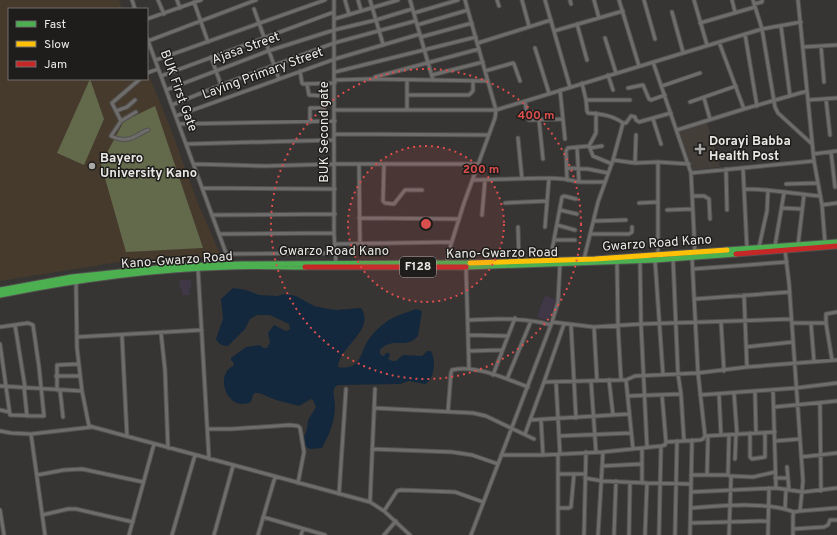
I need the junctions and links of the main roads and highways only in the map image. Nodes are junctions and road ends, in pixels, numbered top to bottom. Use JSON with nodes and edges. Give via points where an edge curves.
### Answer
{"nodes":[{"id":1,"x":837,"y":242,"type":"edge"},
{"id":2,"x":837,"y":246,"type":"edge"},
{"id":3,"x":719,"y":253,"type":"junction"},
{"id":4,"x":694,"y":255,"type":"junction"},
{"id":5,"x":657,"y":258,"type":"junction"},
{"id":6,"x":500,"y":264,"type":"junction"},
{"id":7,"x":178,"y":268,"type":"junction"},
{"id":8,"x":0,"y":290,"type":"edge"},
{"id":9,"x":0,"y":295,"type":"edge"}],
"edges":[{"from":1,"to":3,"type":"main road","name":"Gwarzo Road Kano","number":"F128"},
{"from":2,"to":3,"type":"main road","name":"Kano-Gwarzo Road","number":"F128"},
{"from":3,"to":4,"type":"main road","name":"Kano-Gwarzo Road","number":"F128"},
{"from":4,"to":5,"type":"main road","name":"Gwarzo Road Kano","number":"F128"},
{"from":4,"to":5,"type":"main road","name":"Kano-Gwarzo Road","number":"F128"},
{"from":5,"to":6,"type":"main road","name":"Gwarzo Road Kano","number":"F128"},
{"from":5,"to":6,"type":"main road","name":"Kano-Gwarzo Road","number":"F128","via":[[617,262]]},
{"from":6,"to":7,"type":"main road","name":"Gwarzo Road Kano","number":"F128","via":[[230,264]]},
{"from":6,"to":7,"type":"main road","name":"Kano-Gwarzo Road","number":"F128","via":[[466,267]]},
{"from":7,"to":8,"type":"main road","name":"Gwarzo Road Kano","number":"F128","via":[[72,277]]},
{"from":7,"to":9,"type":"main road","name":"Kano-Gwarzo Road","number":"F128","via":[[60,283]]}]}
